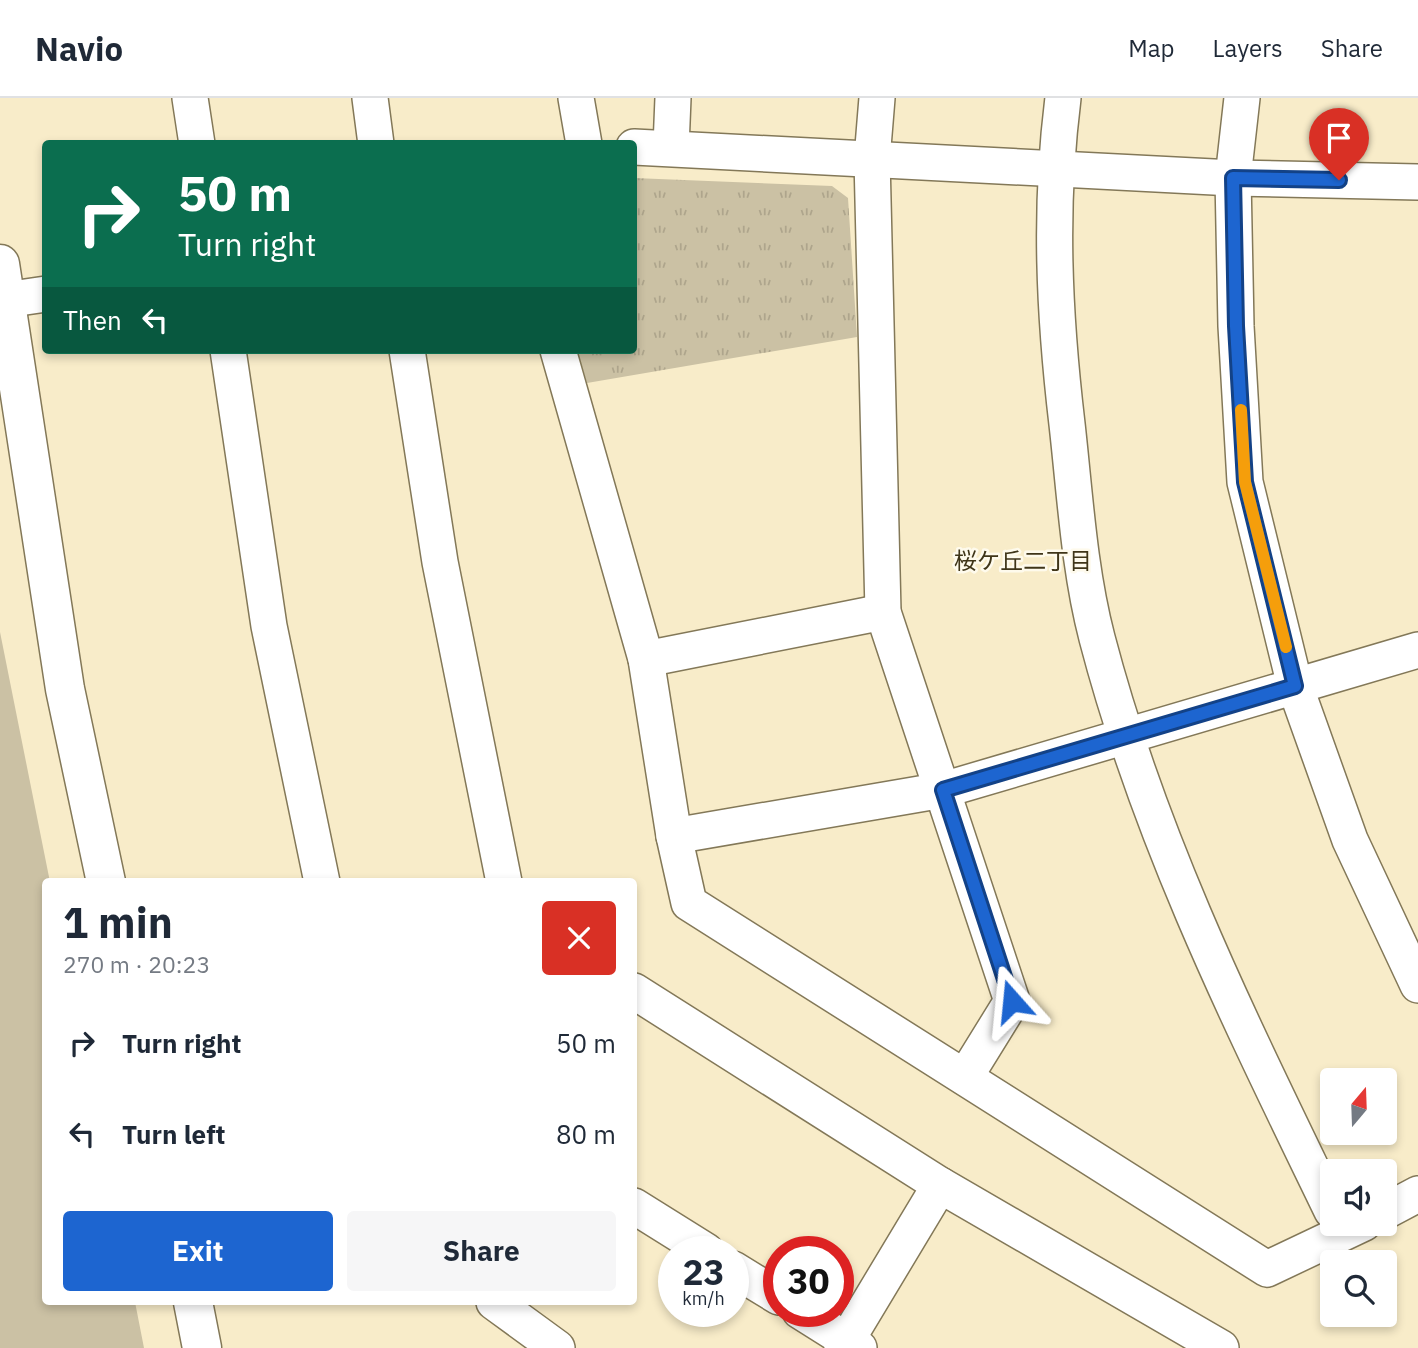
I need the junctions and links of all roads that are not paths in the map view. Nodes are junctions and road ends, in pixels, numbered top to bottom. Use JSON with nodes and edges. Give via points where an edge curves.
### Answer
{"nodes":[{"id":1,"x":190,"y":98,"type":"edge"},
{"id":2,"x":370,"y":98,"type":"edge"},
{"id":3,"x":576,"y":98,"type":"edge"},
{"id":4,"x":673,"y":98,"type":"edge"},
{"id":5,"x":877,"y":98,"type":"edge"},
{"id":6,"x":1063,"y":98,"type":"edge"},
{"id":7,"x":1242,"y":98,"type":"edge"},
{"id":8,"x":196,"y":140,"type":"edge"},
{"id":9,"x":375,"y":140,"type":"edge"},
{"id":10,"x":583,"y":140,"type":"edge"},
{"id":11,"x":637,"y":147,"type":"edge"},
{"id":12,"x":671,"y":147,"type":"junction"},
{"id":13,"x":872,"y":159,"type":"junction"},
{"id":14,"x":1054,"y":167,"type":"junction"},
{"id":15,"x":1233,"y":178,"type":"junction"},
{"id":16,"x":1418,"y":181,"type":"edge"},
{"id":17,"x":3,"y":282,"type":"edge"},
{"id":18,"x":42,"y":293,"type":"edge"},
{"id":19,"x":229,"y":354,"type":"edge"},
{"id":20,"x":408,"y":354,"type":"edge"},
{"id":21,"x":559,"y":354,"type":"edge"},
{"id":22,"x":883,"y":612,"type":"junction"},
{"id":23,"x":1418,"y":650,"type":"edge"},
{"id":24,"x":646,"y":659,"type":"junction"},
{"id":25,"x":1295,"y":686,"type":"junction"},
{"id":26,"x":1125,"y":735,"type":"junction"},
{"id":27,"x":943,"y":790,"type":"junction"},
{"id":28,"x":674,"y":836,"type":"junction"},
{"id":29,"x":105,"y":878,"type":"edge"},
{"id":30,"x":321,"y":878,"type":"edge"},
{"id":31,"x":503,"y":878,"type":"edge"},
{"id":32,"x":1418,"y":985,"type":"edge"},
{"id":33,"x":637,"y":993,"type":"edge"},
{"id":34,"x":965,"y":1077,"type":"junction"},
{"id":35,"x":1320,"y":1176,"type":"edge"},
{"id":36,"x":940,"y":1185,"type":"junction"},
{"id":37,"x":1418,"y":1194,"type":"edge"},
{"id":38,"x":1397,"y":1205,"type":"edge"},
{"id":39,"x":637,"y":1208,"type":"edge"},
{"id":40,"x":682,"y":1236,"type":"edge"},
{"id":41,"x":1322,"y":1236,"type":"edge"},
{"id":42,"x":194,"y":1305,"type":"edge"},
{"id":43,"x":498,"y":1305,"type":"edge"},
{"id":44,"x":823,"y":1327,"type":"edge"},
{"id":45,"x":849,"y":1345,"type":"edge"},
{"id":46,"x":202,"y":1348,"type":"edge"},
{"id":47,"x":557,"y":1348,"type":"edge"},
{"id":48,"x":1221,"y":1348,"type":"edge"}],
"edges":[{"from":1,"to":8,"type":"street"},
{"from":2,"to":9,"type":"street"},
{"from":3,"to":10,"type":"street"},
{"from":4,"to":12,"type":"street"},
{"from":5,"to":13,"type":"street"},
{"from":6,"to":14,"type":"street"},
{"from":7,"to":15,"type":"street"},
{"from":11,"to":12,"type":"street"},
{"from":12,"to":13,"type":"street"},
{"from":13,"to":14,"type":"street"},
{"from":13,"to":22,"type":"street"},
{"from":14,"to":15,"type":"street"},
{"from":14,"to":26,"type":"street","via":[[1055,325],[1079,530],[1096,635]]},
{"from":15,"to":16,"type":"street"},
{"from":15,"to":25,"type":"street","via":[[1245,482]]},
{"from":17,"to":18,"type":"street"},
{"from":17,"to":29,"type":"street","via":[[65,690]]},
{"from":19,"to":30,"type":"street","via":[[270,626]]},
{"from":20,"to":31,"type":"street","via":[[440,562]]},
{"from":21,"to":24,"type":"street"},
{"from":22,"to":24,"type":"street"},
{"from":22,"to":27,"type":"street"},
{"from":23,"to":25,"type":"street"},
{"from":24,"to":28,"type":"street"},
{"from":25,"to":26,"type":"street"},
{"from":25,"to":32,"type":"street","via":[[1350,840]]},
{"from":26,"to":27,"type":"street"},
{"from":26,"to":35,"type":"street","via":[[1209,957]]},
{"from":27,"to":28,"type":"street"},
{"from":27,"to":34,"type":"street","via":[[1012,1001]]},
{"from":28,"to":34,"type":"street","via":[[689,903]]},
{"from":33,"to":36,"type":"street"},
{"from":34,"to":41,"type":"street","via":[[1266,1269]]},
{"from":36,"to":45,"type":"street"},
{"from":36,"to":48,"type":"street"},
{"from":37,"to":38,"type":"street"},
{"from":39,"to":40,"type":"street"},
{"from":42,"to":46,"type":"street"},
{"from":43,"to":47,"type":"street"},
{"from":44,"to":45,"type":"street"}]}
